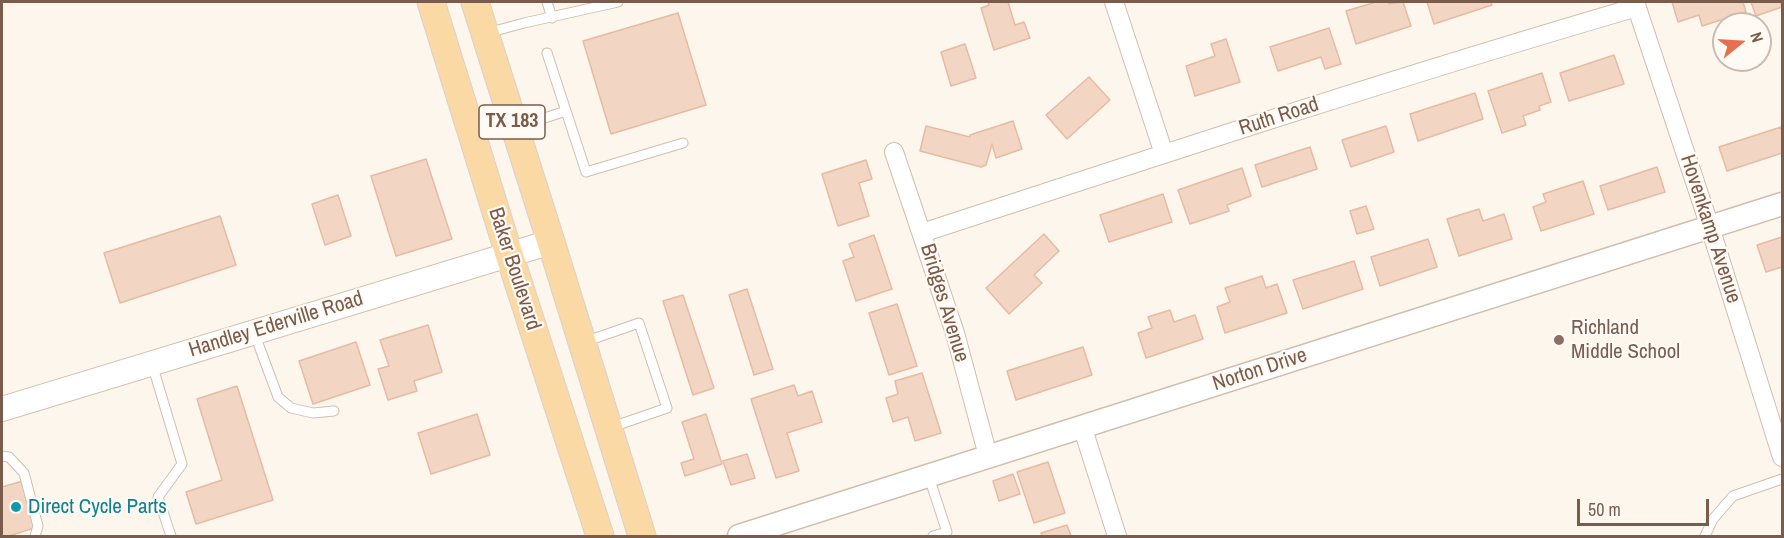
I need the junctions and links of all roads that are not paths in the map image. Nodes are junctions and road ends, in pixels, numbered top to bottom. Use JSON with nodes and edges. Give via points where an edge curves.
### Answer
{"nodes":[{"id":1,"x":431,"y":2,"type":"edge"},
{"id":2,"x":475,"y":2,"type":"edge"},
{"id":3,"x":547,"y":2,"type":"edge"},
{"id":4,"x":618,"y":2,"type":"edge"},
{"id":5,"x":1113,"y":2,"type":"edge"},
{"id":6,"x":1636,"y":4,"type":"edge"},
{"id":7,"x":552,"y":18,"type":"junction"},
{"id":8,"x":485,"y":34,"type":"junction"},
{"id":9,"x":547,"y":53,"type":"dead end"},
{"id":10,"x":566,"y":111,"type":"junction"},
{"id":11,"x":514,"y":128,"type":"junction"},
{"id":12,"x":683,"y":143,"type":"dead end"},
{"id":13,"x":894,"y":152,"type":"dead end"},
{"id":14,"x":1164,"y":154,"type":"junction"},
{"id":15,"x":1782,"y":204,"type":"edge"},
{"id":16,"x":1710,"y":227,"type":"junction"},
{"id":17,"x":922,"y":232,"type":"junction"},
{"id":18,"x":551,"y":242,"type":"junction"},
{"id":19,"x":509,"y":254,"type":"junction"},
{"id":20,"x":254,"y":332,"type":"junction"},
{"id":21,"x":582,"y":343,"type":"junction"},
{"id":22,"x":152,"y":364,"type":"junction"},
{"id":23,"x":2,"y":410,"type":"edge"},
{"id":24,"x":334,"y":411,"type":"dead end"},
{"id":25,"x":1082,"y":426,"type":"junction"},
{"id":26,"x":608,"y":428,"type":"junction"},
{"id":27,"x":2,"y":456,"type":"edge"},
{"id":28,"x":988,"y":456,"type":"junction"},
{"id":29,"x":1782,"y":457,"type":"edge"},
{"id":30,"x":929,"y":476,"type":"junction"},
{"id":31,"x":1782,"y":480,"type":"edge"},
{"id":32,"x":947,"y":534,"type":"edge"},
{"id":33,"x":35,"y":537,"type":"edge"},
{"id":34,"x":171,"y":537,"type":"edge"},
{"id":35,"x":600,"y":537,"type":"edge"},
{"id":36,"x":642,"y":537,"type":"edge"},
{"id":37,"x":738,"y":537,"type":"edge"},
{"id":38,"x":933,"y":537,"type":"edge"},
{"id":39,"x":1117,"y":537,"type":"edge"},
{"id":40,"x":1705,"y":537,"type":"edge"}],
"edges":[{"from":1,"to":19,"type":"main road","name":"Baker Boulevard","number":"TX 183"},
{"from":2,"to":8,"type":"main road","name":"Baker Boulevard","number":"TX 183"},
{"from":3,"to":7,"type":"lane"},
{"from":4,"to":7,"type":"lane"},
{"from":5,"to":14,"type":"street"},
{"from":6,"to":14,"type":"street","name":"Ruth Road"},
{"from":6,"to":16,"type":"street","name":"Hovenkamp Avenue"},
{"from":7,"to":8,"type":"lane"},
{"from":8,"to":11,"type":"main road","name":"Baker Boulevard","number":"TX 183"},
{"from":9,"to":10,"type":"lane"},
{"from":10,"to":11,"type":"lane"},
{"from":10,"to":12,"type":"lane","via":[[586,172]]},
{"from":11,"to":18,"type":"main road","name":"Baker Boulevard","number":"TX 183"},
{"from":13,"to":17,"type":"street","name":"Bridges Avenue"},
{"from":14,"to":17,"type":"street","name":"Ruth Road"},
{"from":15,"to":16,"type":"street","name":"Norton Drive"},
{"from":16,"to":25,"type":"street","name":"Norton Drive"},
{"from":16,"to":29,"type":"street","name":"Hovenkamp Avenue"},
{"from":17,"to":28,"type":"street","name":"Bridges Avenue","via":[[955,333]]},
{"from":18,"to":19,"type":"main road","name":"Handley Ederville Road"},
{"from":18,"to":21,"type":"main road","name":"Baker Boulevard","number":"TX 183"},
{"from":19,"to":20,"type":"main road","name":"Handley Ederville Road"},
{"from":19,"to":35,"type":"main road","name":"Baker Boulevard","number":"TX 183"},
{"from":20,"to":22,"type":"main road","name":"Handley Ederville Road"},
{"from":20,"to":24,"type":"lane","via":[[278,397],[291,408],[313,413]]},
{"from":21,"to":26,"type":"main road","name":"Baker Boulevard","number":"TX 183"},
{"from":21,"to":26,"type":"lane","via":[[639,323],[667,408]]},
{"from":22,"to":23,"type":"main road","name":"Handley Ederville Road"},
{"from":22,"to":34,"type":"lane","via":[[182,464],[158,497]]},
{"from":25,"to":28,"type":"street","name":"Norton Drive"},
{"from":25,"to":39,"type":"street"},
{"from":26,"to":36,"type":"main road","name":"Baker Boulevard","number":"TX 183"},
{"from":27,"to":33,"type":"lane","via":[[9,457],[24,473],[38,526]]},
{"from":28,"to":30,"type":"street","name":"Norton Drive"},
{"from":30,"to":32,"type":"lane"},
{"from":30,"to":37,"type":"street","name":"Norton Drive"},
{"from":31,"to":40,"type":"lane","via":[[1733,496],[1713,519]]},
{"from":32,"to":38,"type":"lane"}]}
